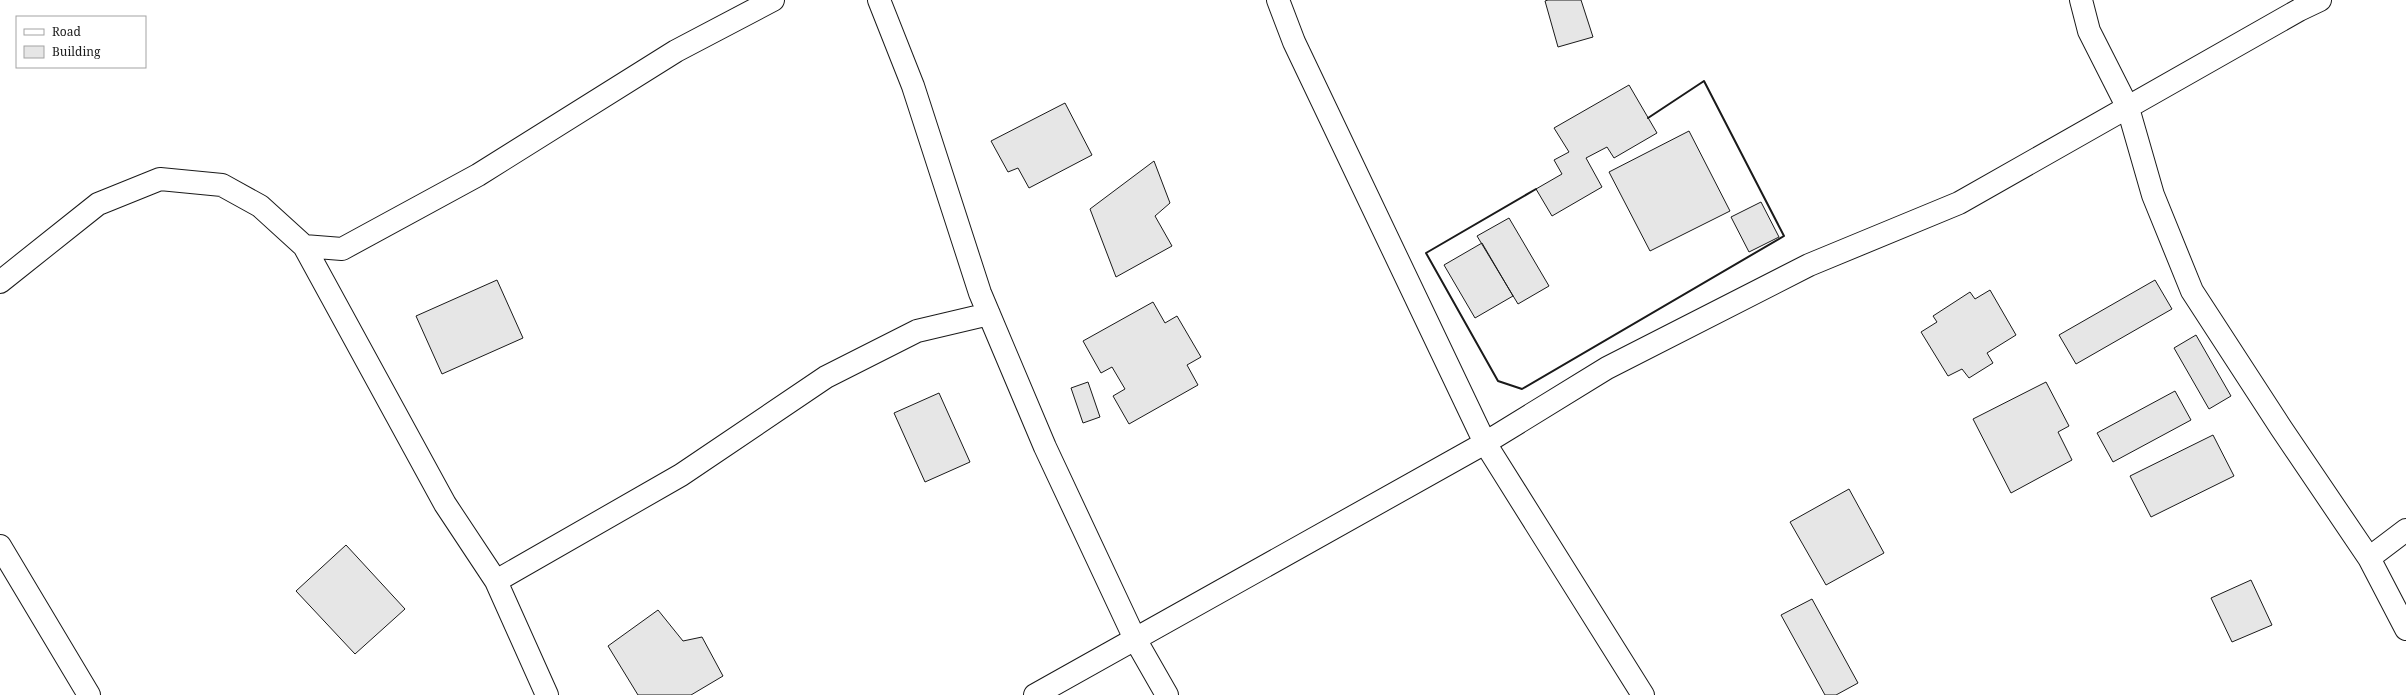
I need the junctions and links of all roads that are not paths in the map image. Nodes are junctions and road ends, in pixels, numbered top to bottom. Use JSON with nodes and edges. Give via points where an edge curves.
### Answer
{"nodes":[{"id":1,"x":773,"y":0,"type":"edge"},
{"id":2,"x":879,"y":0,"type":"edge"},
{"id":3,"x":1278,"y":0,"type":"edge"},
{"id":4,"x":2081,"y":0,"type":"edge"},
{"id":5,"x":2320,"y":0,"type":"edge"},
{"id":6,"x":2128,"y":108,"type":"junction"},
{"id":7,"x":304,"y":246,"type":"junction"},
{"id":8,"x":0,"y":282,"type":"edge"},
{"id":9,"x":989,"y":314,"type":"junction"},
{"id":10,"x":1485,"y":443,"type":"junction"},
{"id":11,"x":2406,"y":530,"type":"edge"},
{"id":12,"x":0,"y":546,"type":"edge"},
{"id":13,"x":2370,"y":558,"type":"junction"},
{"id":14,"x":496,"y":581,"type":"junction"},
{"id":15,"x":2406,"y":629,"type":"edge"},
{"id":16,"x":1135,"y":639,"type":"junction"},
{"id":17,"x":89,"y":695,"type":"edge"},
{"id":18,"x":547,"y":695,"type":"edge"},
{"id":19,"x":1035,"y":695,"type":"edge"},
{"id":20,"x":1167,"y":695,"type":"edge"},
{"id":21,"x":1643,"y":695,"type":"edge"}],
"edges":[{"from":1,"to":7,"type":"street","via":[[676,51],[478,175],[380,230],[342,249]]},
{"from":2,"to":9,"type":"street","via":[[913,86]]},
{"from":3,"to":10,"type":"street","via":[[1294,42]]},
{"from":4,"to":6,"type":"street","via":[[2089,31]]},
{"from":5,"to":6,"type":"street"},
{"from":6,"to":10,"type":"street","via":[[1959,203],[1809,265],[1607,368]]},
{"from":6,"to":13,"type":"street","via":[[2153,195],[2192,291]]},
{"from":7,"to":8,"type":"street","via":[[260,206],[222,185],[160,179],[98,204]]},
{"from":7,"to":14,"type":"street","via":[[445,504]]},
{"from":9,"to":14,"type":"street","via":[[918,331],[826,377],[681,475]]},
{"from":9,"to":16,"type":"street","via":[[1045,447]]},
{"from":10,"to":16,"type":"street"},
{"from":10,"to":21,"type":"street"},
{"from":11,"to":13,"type":"street"},
{"from":12,"to":17,"type":"street"},
{"from":13,"to":15,"type":"street"},
{"from":14,"to":18,"type":"street"},
{"from":16,"to":19,"type":"street"},
{"from":16,"to":20,"type":"street"}]}
